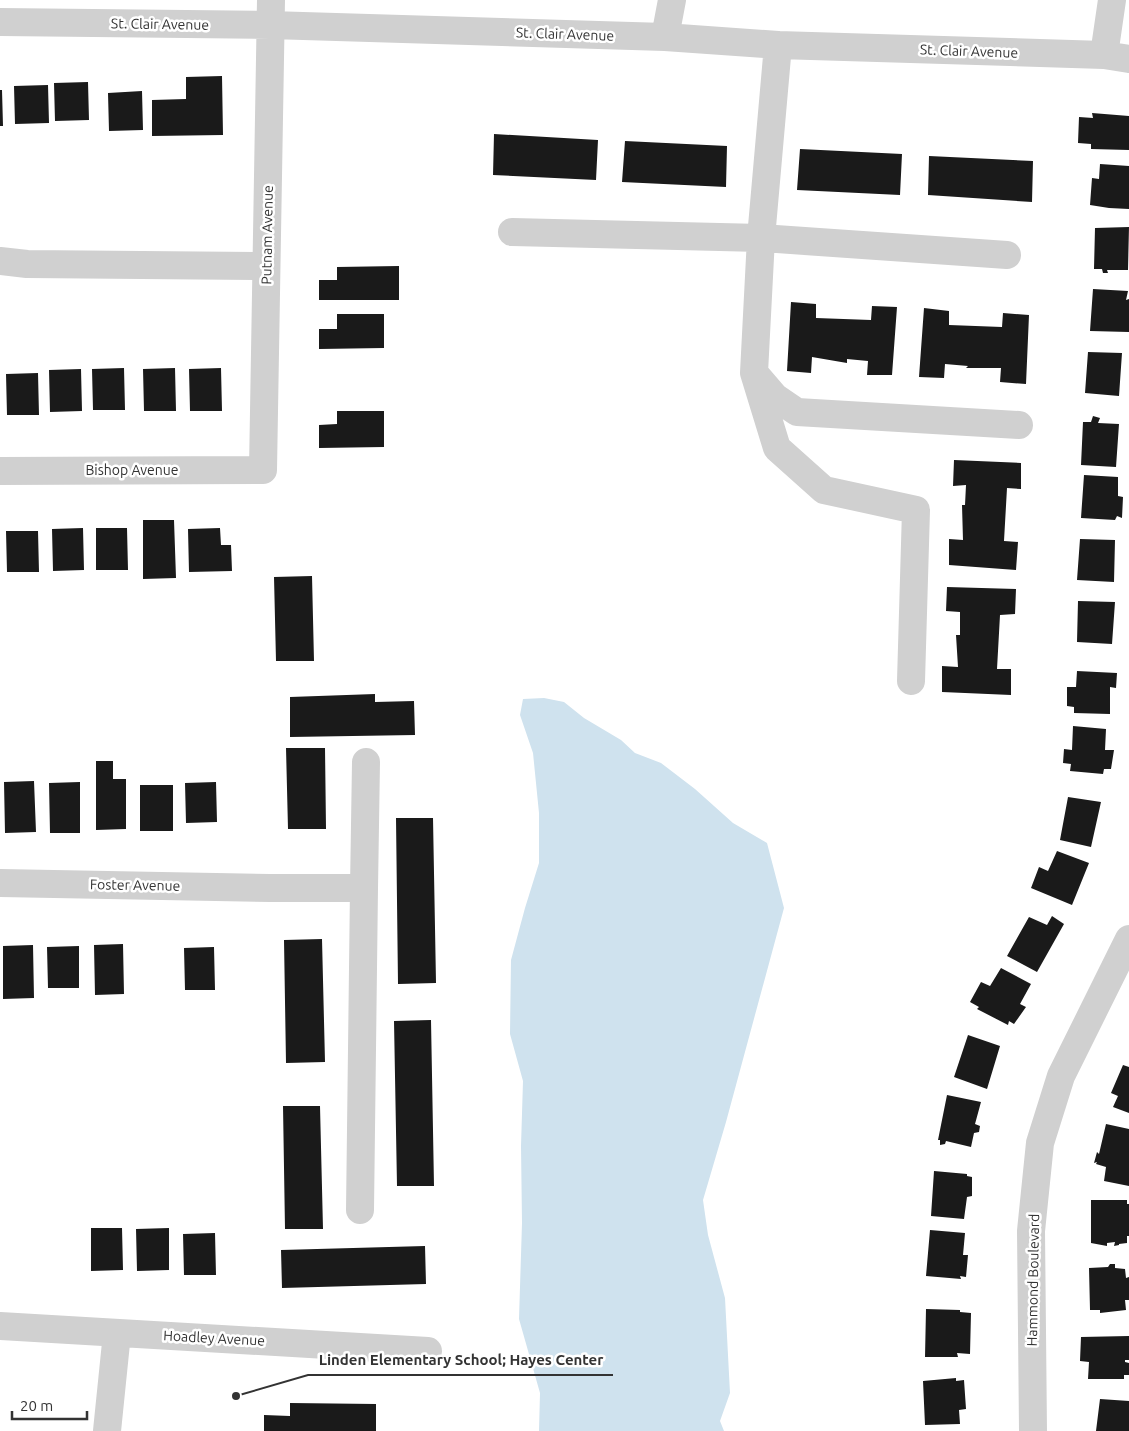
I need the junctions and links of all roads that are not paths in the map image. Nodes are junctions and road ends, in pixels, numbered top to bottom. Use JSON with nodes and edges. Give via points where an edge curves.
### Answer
{"nodes":[{"id":1,"x":672,"y":0,"type":"edge"},
{"id":2,"x":1112,"y":0,"type":"edge"},
{"id":3,"x":270,"y":13,"type":"edge"},
{"id":4,"x":0,"y":22,"type":"edge"},
{"id":5,"x":665,"y":37,"type":"junction"},
{"id":6,"x":778,"y":45,"type":"junction"},
{"id":7,"x":1116,"y":57,"type":"edge"},
{"id":8,"x":512,"y":232,"type":"dead end"},
{"id":9,"x":761,"y":238,"type":"junction"},
{"id":10,"x":1007,"y":255,"type":"dead end"},
{"id":11,"x":0,"y":261,"type":"edge"},
{"id":12,"x":266,"y":266,"type":"junction"},
{"id":13,"x":754,"y":373,"type":"junction"},
{"id":14,"x":1019,"y":425,"type":"dead end"},
{"id":15,"x":263,"y":470,"type":"joint"},
{"id":16,"x":0,"y":471,"type":"edge"},
{"id":17,"x":911,"y":680,"type":"dead end"},
{"id":18,"x":366,"y":762,"type":"dead end"},
{"id":19,"x":0,"y":883,"type":"edge"},
{"id":20,"x":364,"y":888,"type":"junction"},
{"id":21,"x":1129,"y":938,"type":"edge"},
{"id":22,"x":360,"y":1210,"type":"dead end"},
{"id":23,"x":0,"y":1326,"type":"edge"},
{"id":24,"x":118,"y":1333,"type":"junction"},
{"id":25,"x":428,"y":1351,"type":"dead end"},
{"id":26,"x":107,"y":1431,"type":"edge"},
{"id":27,"x":1032,"y":1431,"type":"edge"}],
"edges":[{"from":1,"to":5,"type":"street"},
{"from":2,"to":7,"type":"street"},
{"from":3,"to":4,"type":"street","name":"St. Clair Avenue"},
{"from":3,"to":5,"type":"street","name":"St. Clair Avenue"},
{"from":3,"to":12,"type":"street","name":"Putnam Avenue"},
{"from":5,"to":6,"type":"street","name":"St. Clair Avenue"},
{"from":6,"to":7,"type":"street","name":"St. Clair Avenue"},
{"from":6,"to":9,"type":"street"},
{"from":8,"to":9,"type":"street"},
{"from":9,"to":10,"type":"street"},
{"from":9,"to":13,"type":"street"},
{"from":11,"to":12,"type":"street"},
{"from":12,"to":15,"type":"street","name":"Putnam Avenue"},
{"from":13,"to":14,"type":"street","via":[[775,396],[797,412]]},
{"from":13,"to":17,"type":"street","via":[[778,448],[824,490],[916,510]]},
{"from":15,"to":16,"type":"street","name":"Bishop Avenue"},
{"from":18,"to":20,"type":"street"},
{"from":19,"to":20,"type":"street","name":"Foster Avenue"},
{"from":20,"to":22,"type":"street"},
{"from":21,"to":27,"type":"street","name":"Hammond Boulevard","via":[[1061,1076],[1040,1143],[1031,1231]]},
{"from":23,"to":24,"type":"street","name":"Hoadley Avenue"},
{"from":24,"to":25,"type":"street","name":"Hoadley Avenue"},
{"from":24,"to":26,"type":"street"}]}
